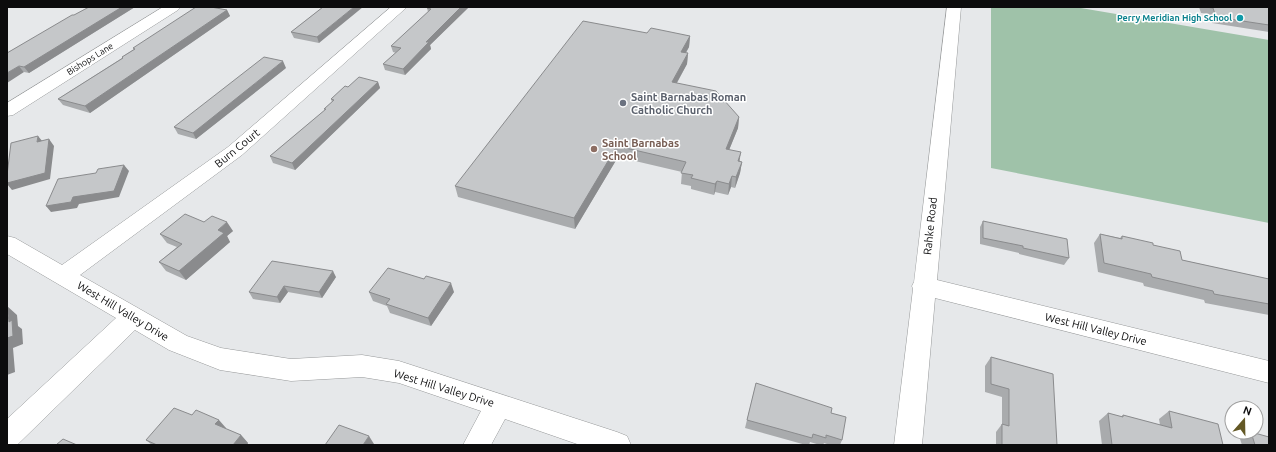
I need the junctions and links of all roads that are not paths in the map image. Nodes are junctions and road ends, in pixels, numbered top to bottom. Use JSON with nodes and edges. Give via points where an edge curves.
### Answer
{"nodes":[{"id":1,"x":173,"y":7,"type":"edge"},
{"id":2,"x":400,"y":7,"type":"edge"},
{"id":3,"x":954,"y":7,"type":"edge"},
{"id":4,"x":7,"y":111,"type":"edge"},
{"id":5,"x":7,"y":244,"type":"edge"},
{"id":6,"x":63,"y":276,"type":"junction"},
{"id":7,"x":923,"y":286,"type":"junction"},
{"id":8,"x":133,"y":317,"type":"junction"},
{"id":9,"x":1269,"y":372,"type":"edge"},
{"id":10,"x":499,"y":405,"type":"junction"},
{"id":11,"x":7,"y":437,"type":"edge"},
{"id":12,"x":477,"y":445,"type":"edge"},
{"id":13,"x":617,"y":445,"type":"edge"},
{"id":14,"x":908,"y":445,"type":"edge"}],
"edges":[{"from":1,"to":4,"type":"street","name":"Bishops Lane"},
{"from":2,"to":6,"type":"street","name":"Burn Court","via":[[235,151]]},
{"from":3,"to":7,"type":"street","name":"Rahke Road"},
{"from":5,"to":6,"type":"street","name":"West Hill Valley Drive"},
{"from":6,"to":8,"type":"street","name":"West Hill Valley Drive"},
{"from":7,"to":9,"type":"street","name":"West Hill Valley Drive"},
{"from":7,"to":14,"type":"street","name":"Rahke Road"},
{"from":8,"to":10,"type":"street","name":"West Hill Valley Drive","via":[[178,343],[220,359],[291,370],[362,366],[399,372]]},
{"from":8,"to":11,"type":"street"},
{"from":10,"to":12,"type":"street"},
{"from":10,"to":13,"type":"street","name":"West Hill Valley Drive"}]}
